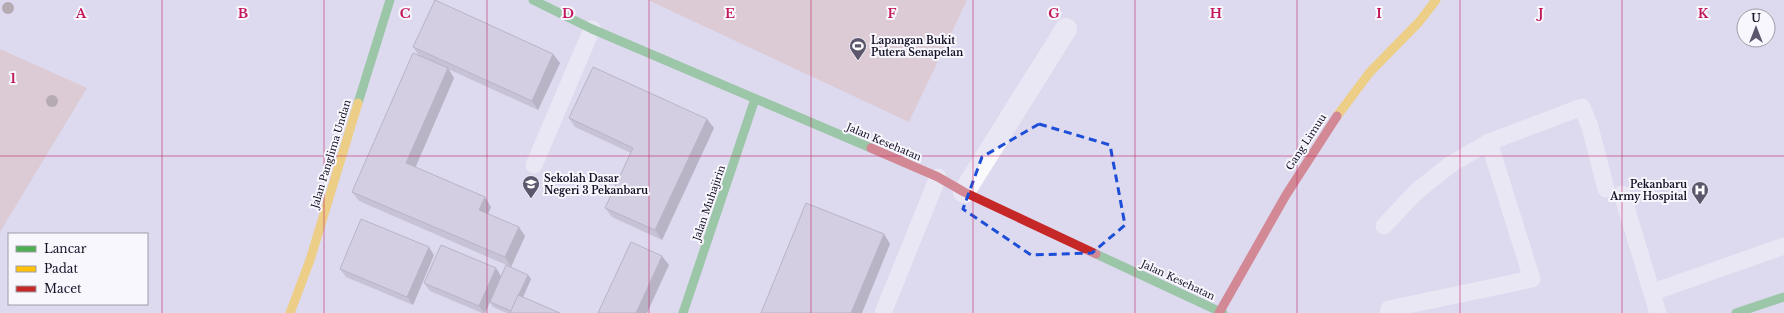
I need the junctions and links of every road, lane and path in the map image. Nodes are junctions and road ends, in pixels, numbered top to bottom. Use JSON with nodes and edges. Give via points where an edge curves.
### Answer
{"nodes":[{"id":1,"x":390,"y":0,"type":"edge"},
{"id":2,"x":533,"y":0,"type":"edge"},
{"id":3,"x":1436,"y":0,"type":"edge"},
{"id":4,"x":592,"y":29,"type":"junction"},
{"id":5,"x":1066,"y":29,"type":"dead end"},
{"id":6,"x":755,"y":99,"type":"junction"},
{"id":7,"x":1489,"y":142,"type":"junction"},
{"id":8,"x":534,"y":165,"type":"dead end"},
{"id":9,"x":938,"y":177,"type":"junction"},
{"id":10,"x":1606,"y":189,"type":"dead end"},
{"id":11,"x":964,"y":192,"type":"junction"},
{"id":12,"x":1622,"y":194,"type":"dead end"},
{"id":13,"x":1384,"y":226,"type":"dead end"},
{"id":14,"x":1784,"y":246,"type":"edge"},
{"id":15,"x":1653,"y":292,"type":"junction"},
{"id":16,"x":1784,"y":297,"type":"edge"},
{"id":17,"x":1760,"y":309,"type":"edge"},
{"id":18,"x":290,"y":313,"type":"edge"},
{"id":19,"x":683,"y":313,"type":"edge"},
{"id":20,"x":883,"y":313,"type":"edge"},
{"id":21,"x":1220,"y":313,"type":"edge"},
{"id":22,"x":1388,"y":313,"type":"edge"},
{"id":23,"x":1658,"y":313,"type":"edge"},
{"id":24,"x":1736,"y":313,"type":"edge"}],
"edges":[{"from":1,"to":18,"type":"street","name":"Jalan Panglima Undan","via":[[310,260]]},
{"from":2,"to":4,"type":"street","name":"Jalan Kesehatan"},
{"from":3,"to":21,"type":"street","name":"Gang Limuu","via":[[1424,18],[1373,68],[1336,117],[1283,198]]},
{"from":4,"to":6,"type":"street","name":"Jalan Kesehatan"},
{"from":4,"to":8,"type":"lane"},
{"from":5,"to":11,"type":"street"},
{"from":6,"to":9,"type":"street","name":"Jalan Kesehatan"},
{"from":6,"to":19,"type":"street","name":"Jalan Muhajirin"},
{"from":7,"to":10,"type":"lane","via":[[1582,108],[1590,127]]},
{"from":7,"to":13,"type":"lane","via":[[1451,164],[1416,192]]},
{"from":7,"to":22,"type":"lane","via":[[1532,279],[1389,308]]},
{"from":9,"to":11,"type":"street","name":"Jalan Kesehatan"},
{"from":9,"to":20,"type":"lane"},
{"from":11,"to":21,"type":"street","name":"Jalan Kesehatan"},
{"from":12,"to":15,"type":"lane"},
{"from":14,"to":15,"type":"lane"},
{"from":15,"to":23,"type":"lane"},
{"from":16,"to":17,"type":"street"},
{"from":17,"to":24,"type":"street"}]}
